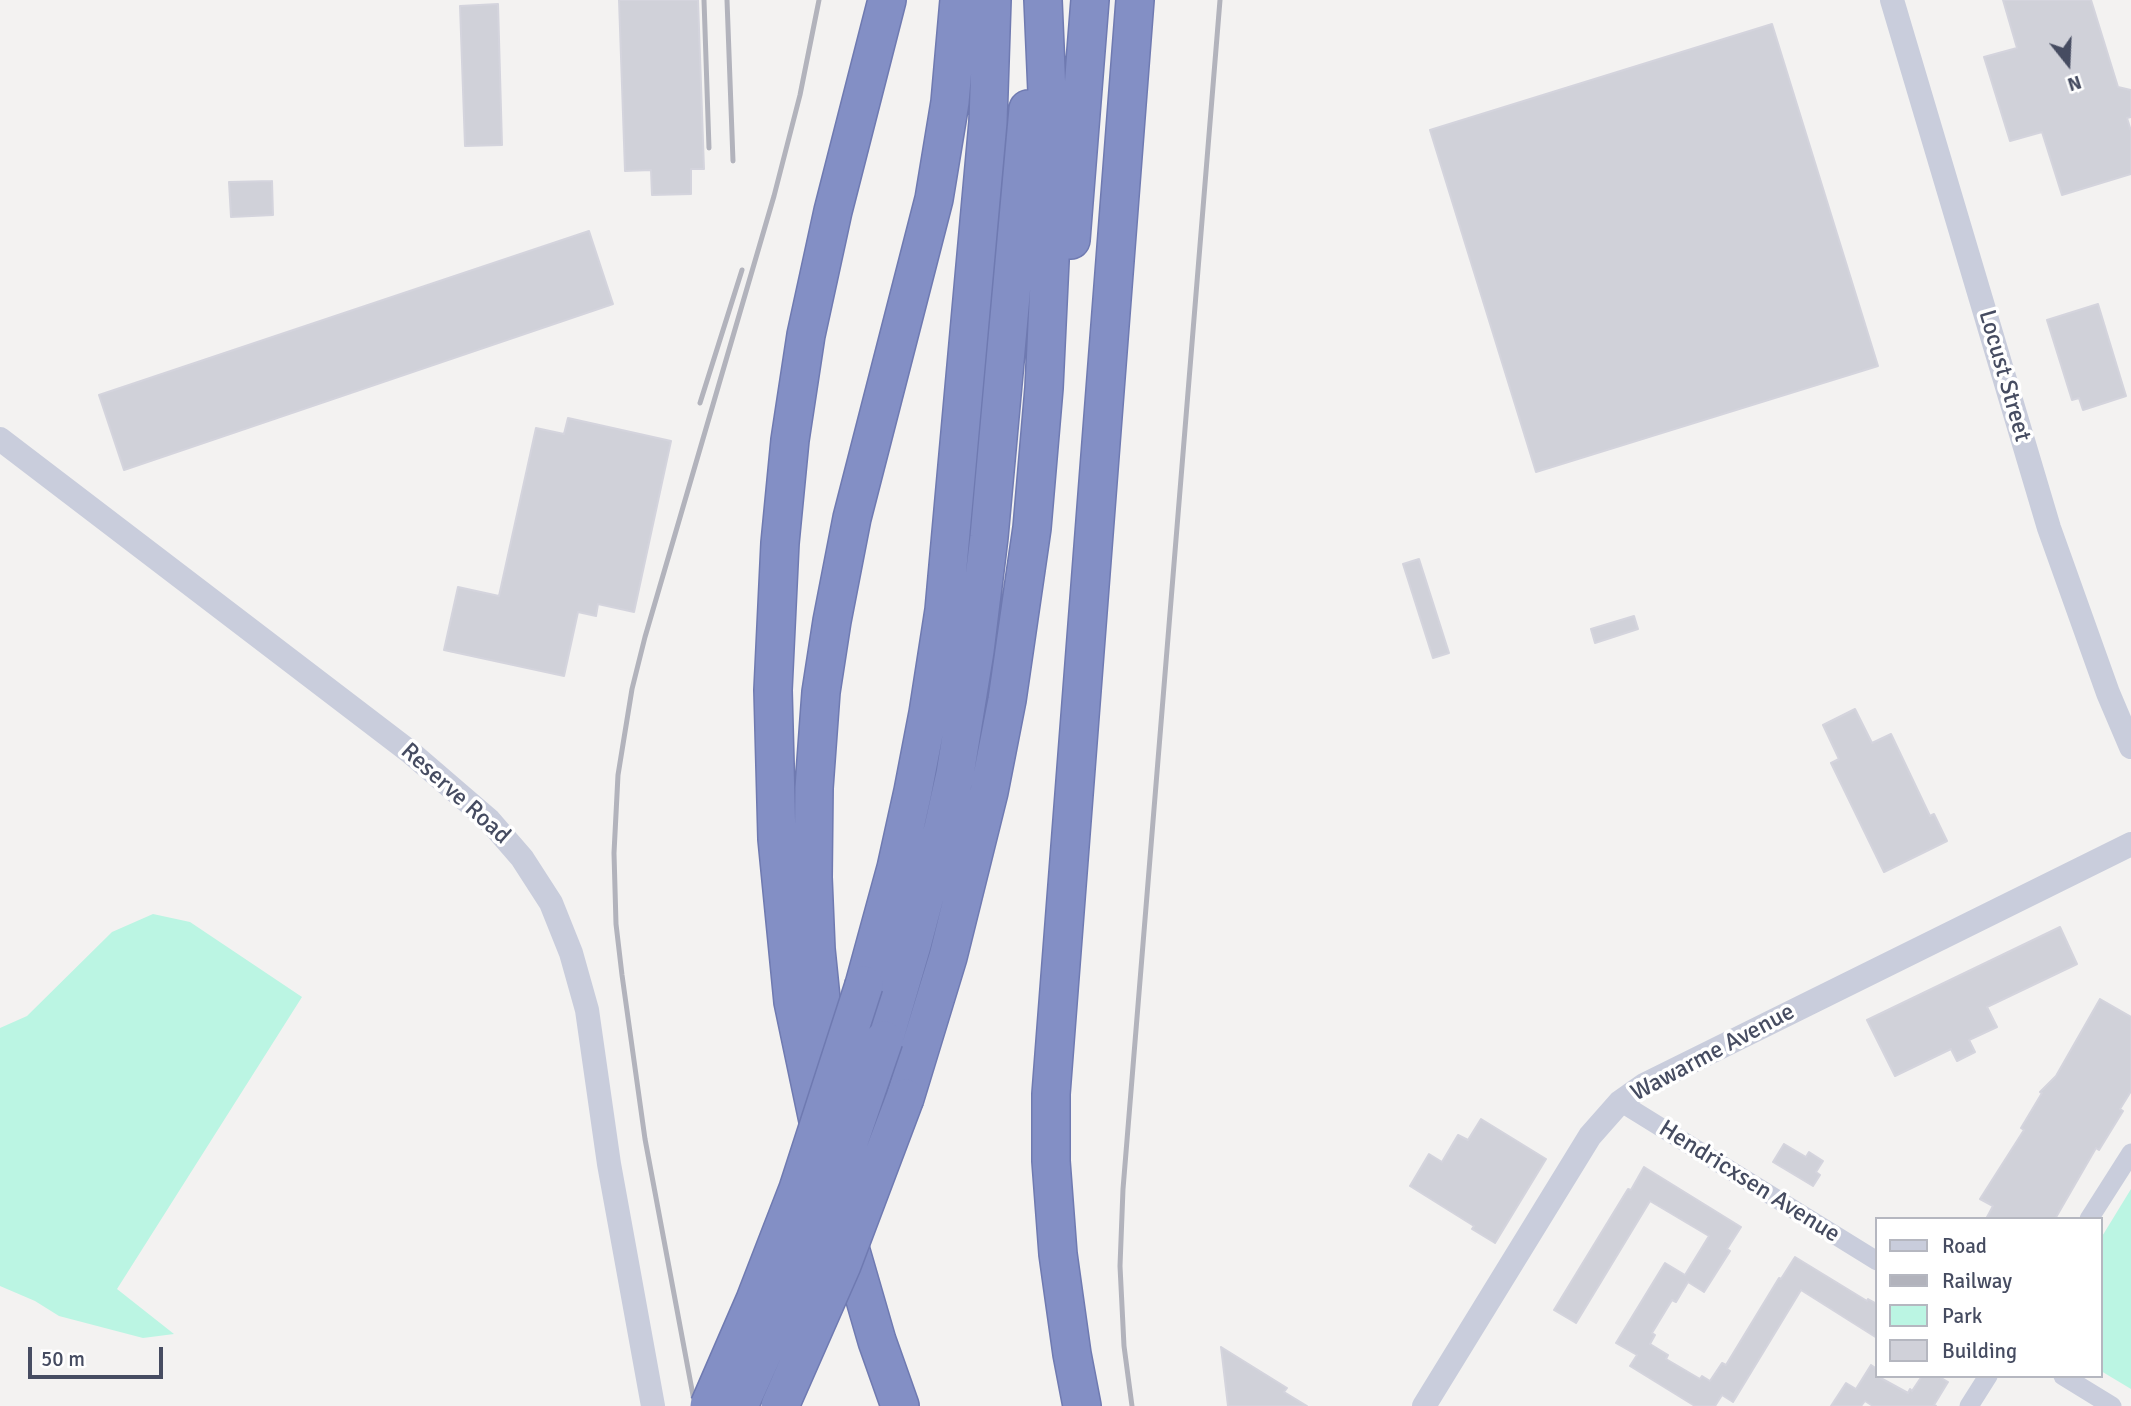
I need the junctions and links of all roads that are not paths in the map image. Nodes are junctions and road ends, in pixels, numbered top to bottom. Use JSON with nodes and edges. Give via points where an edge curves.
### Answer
{"nodes":[{"id":1,"x":887,"y":0,"type":"edge"},
{"id":2,"x":959,"y":0,"type":"edge"},
{"id":3,"x":992,"y":0,"type":"edge"},
{"id":4,"x":1040,"y":0,"type":"edge"},
{"id":5,"x":1090,"y":0,"type":"edge"},
{"id":6,"x":1135,"y":0,"type":"edge"},
{"id":7,"x":1892,"y":0,"type":"edge"},
{"id":8,"x":0,"y":439,"type":"edge"},
{"id":9,"x":2131,"y":747,"type":"edge"},
{"id":10,"x":989,"y":792,"type":"junction"},
{"id":11,"x":2131,"y":844,"type":"edge"},
{"id":12,"x":1620,"y":1102,"type":"junction"},
{"id":13,"x":822,"y":1140,"type":"junction"},
{"id":14,"x":2131,"y":1153,"type":"edge"},
{"id":15,"x":2090,"y":1217,"type":"edge"},
{"id":16,"x":1876,"y":1260,"type":"edge"},
{"id":17,"x":1987,"y":1378,"type":"edge"},
{"id":18,"x":2066,"y":1378,"type":"edge"},
{"id":19,"x":653,"y":1406,"type":"edge"},
{"id":20,"x":709,"y":1406,"type":"edge"},
{"id":21,"x":739,"y":1406,"type":"edge"},
{"id":22,"x":780,"y":1406,"type":"edge"},
{"id":23,"x":900,"y":1406,"type":"edge"},
{"id":24,"x":1083,"y":1406,"type":"edge"},
{"id":25,"x":1424,"y":1406,"type":"edge"},
{"id":26,"x":1969,"y":1406,"type":"edge"},
{"id":27,"x":2112,"y":1406,"type":"edge"}],
"edges":[{"from":1,"to":13,"type":"highway","bridge":true,"via":[[836,199],[802,360],[776,601],[773,740],[781,895],[796,1023]]},
{"from":2,"to":13,"type":"highway","bridge":true,"via":[[950,102],[934,199],[852,518],[821,692],[813,877],[829,1101]]},
{"from":3,"to":20,"type":"highway","bridge":true,"via":[[988,122],[945,600],[913,791],[896,868],[833,1087],[755,1300]]},
{"from":4,"to":10,"type":"highway","via":[[1050,209],[1044,388],[1027,569]]},
{"from":4,"to":21,"type":"highway","bridge":true,"via":[[984,591],[955,774],[884,1040],[825,1209]]},
{"from":5,"to":10,"type":"highway","via":[[1040,583],[1021,708]]},
{"from":6,"to":24,"type":"highway","via":[[1051,1094],[1058,1254]]},
{"from":7,"to":9,"type":"street","name":"Locust Street","via":[[2049,528]]},
{"from":8,"to":19,"type":"street","name":"Reserve Road","via":[[410,752],[489,820],[522,858],[551,903],[587,1010],[609,1164]]},
{"from":10,"to":22,"type":"highway","bridge":true,"via":[[948,957],[905,1098],[842,1265]]},
{"from":11,"to":12,"type":"street","name":"Wawarme Avenue","via":[[1644,1085]]},
{"from":12,"to":16,"type":"street","name":"Hendricxsen Avenue"},
{"from":12,"to":25,"type":"street","name":"Wawarme Avenue","via":[[1590,1136]]},
{"from":13,"to":23,"type":"highway","bridge":true,"via":[[859,1281]]},
{"from":14,"to":15,"type":"street"},
{"from":17,"to":26,"type":"street"},
{"from":18,"to":27,"type":"street"}]}
